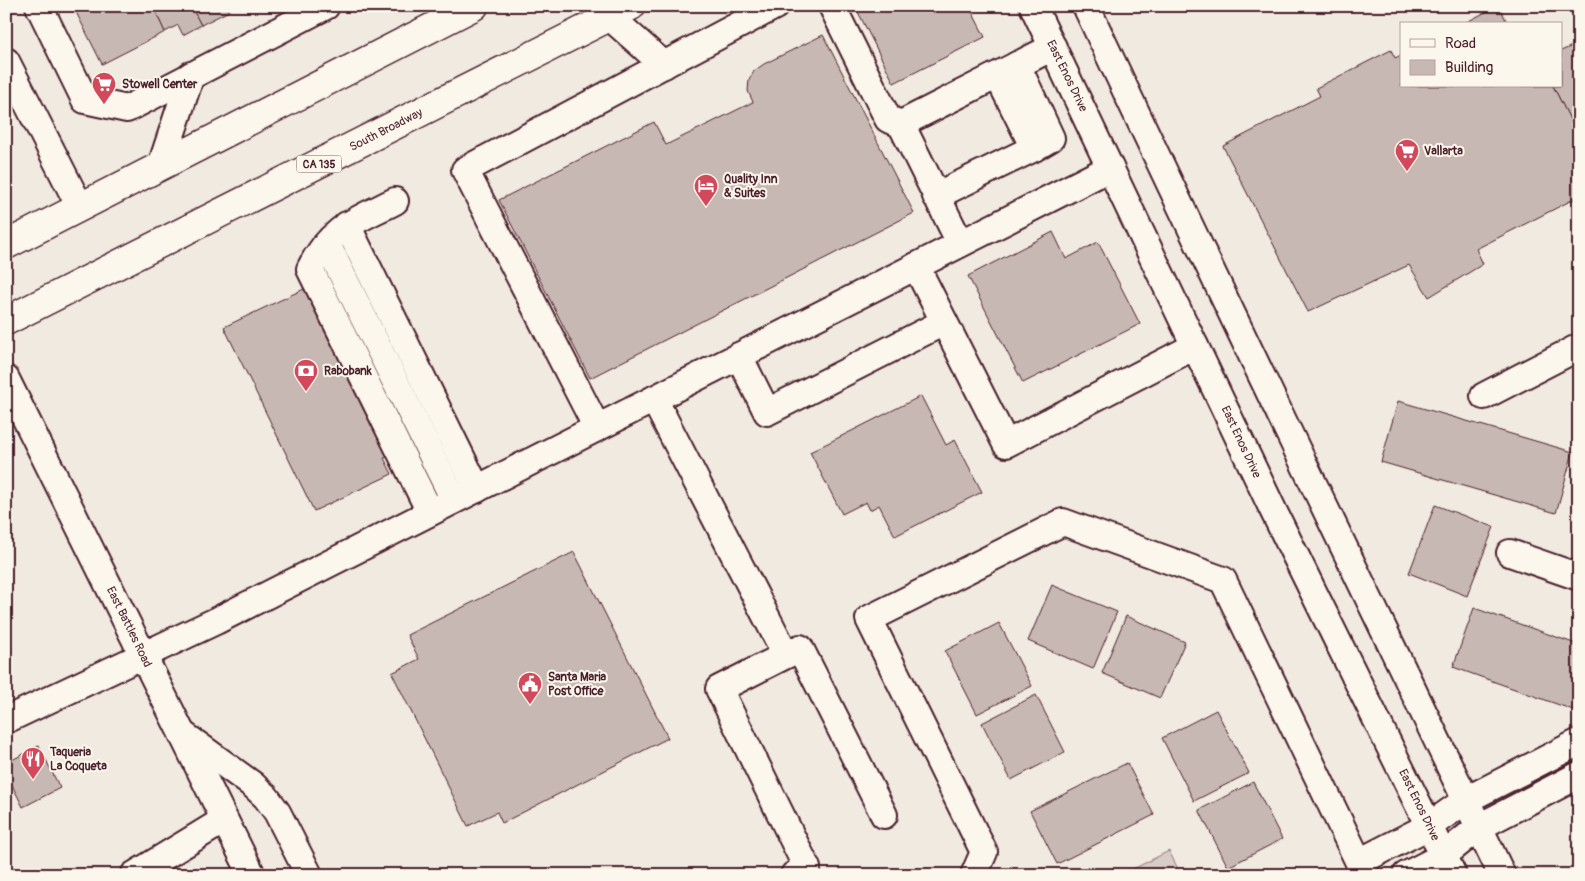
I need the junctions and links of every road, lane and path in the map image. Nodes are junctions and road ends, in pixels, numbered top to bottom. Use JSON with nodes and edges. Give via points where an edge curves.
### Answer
{"nodes":[{"id":1,"x":39,"y":6,"type":"edge"},
{"id":2,"x":326,"y":6,"type":"edge"},
{"id":3,"x":474,"y":6,"type":"edge"},
{"id":4,"x":775,"y":6,"type":"edge"},
{"id":5,"x":832,"y":6,"type":"edge"},
{"id":6,"x":1033,"y":6,"type":"edge"},
{"id":7,"x":1086,"y":6,"type":"edge"},
{"id":8,"x":620,"y":12,"type":"edge"},
{"id":9,"x":1053,"y":47,"type":"junction"},
{"id":10,"x":6,"y":61,"type":"edge"},
{"id":11,"x":664,"y":65,"type":"junction"},
{"id":12,"x":1007,"y":71,"type":"junction"},
{"id":13,"x":191,"y":75,"type":"junction"},
{"id":14,"x":901,"y":124,"type":"junction"},
{"id":15,"x":161,"y":166,"type":"junction"},
{"id":16,"x":1110,"y":168,"type":"junction"},
{"id":17,"x":936,"y":196,"type":"junction"},
{"id":18,"x":395,"y":201,"type":"dead end"},
{"id":19,"x":80,"y":207,"type":"junction"},
{"id":20,"x":332,"y":239,"type":"junction"},
{"id":21,"x":960,"y":244,"type":"junction"},
{"id":22,"x":6,"y":245,"type":"edge"},
{"id":23,"x":916,"y":266,"type":"junction"},
{"id":24,"x":6,"y":321,"type":"edge"},
{"id":25,"x":944,"y":322,"type":"junction"},
{"id":26,"x":1196,"y":346,"type":"junction"},
{"id":27,"x":1579,"y":347,"type":"edge"},
{"id":28,"x":739,"y":356,"type":"junction"},
{"id":29,"x":6,"y":379,"type":"edge"},
{"id":30,"x":1484,"y":396,"type":"dead end"},
{"id":31,"x":654,"y":399,"type":"junction"},
{"id":32,"x":597,"y":428,"type":"junction"},
{"id":33,"x":454,"y":500,"type":"junction"},
{"id":34,"x":1510,"y":553,"type":"dead end"},
{"id":35,"x":1579,"y":577,"type":"edge"},
{"id":36,"x":786,"y":655,"type":"junction"},
{"id":37,"x":143,"y":656,"type":"junction"},
{"id":38,"x":6,"y":720,"type":"edge"},
{"id":39,"x":181,"y":733,"type":"junction"},
{"id":40,"x":1579,"y":742,"type":"edge"},
{"id":41,"x":1579,"y":775,"type":"edge"},
{"id":42,"x":1466,"y":800,"type":"junction"},
{"id":43,"x":884,"y":815,"type":"dead end"},
{"id":44,"x":224,"y":820,"type":"junction"},
{"id":45,"x":1429,"y":826,"type":"junction"},
{"id":46,"x":1479,"y":826,"type":"junction"},
{"id":47,"x":1448,"y":865,"type":"edge"},
{"id":48,"x":1362,"y":868,"type":"edge"},
{"id":49,"x":134,"y":875,"type":"edge"},
{"id":50,"x":252,"y":875,"type":"edge"},
{"id":51,"x":310,"y":875,"type":"edge"},
{"id":52,"x":794,"y":875,"type":"edge"},
{"id":53,"x":974,"y":875,"type":"edge"},
{"id":54,"x":1406,"y":875,"type":"edge"},
{"id":55,"x":1502,"y":875,"type":"edge"}],
"edges":[{"from":1,"to":13,"type":"street","via":[[85,100],[127,109]]},
{"from":2,"to":13,"type":"street"},
{"from":3,"to":15,"type":"main road"},
{"from":4,"to":11,"type":"street"},
{"from":5,"to":14,"type":"street","via":[[888,119]]},
{"from":6,"to":9,"type":"street","name":"East Enos Drive"},
{"from":7,"to":42,"type":"street"},
{"from":8,"to":11,"type":"street"},
{"from":8,"to":24,"type":"main road","name":"South Broadway","number":"CA 135"},
{"from":9,"to":12,"type":"street"},
{"from":9,"to":16,"type":"street","name":"East Enos Drive"},
{"from":10,"to":19,"type":"street"},
{"from":11,"to":32,"type":"street","via":[[465,170]]},
{"from":12,"to":14,"type":"street"},
{"from":12,"to":17,"type":"street","via":[[1051,138]]},
{"from":13,"to":15,"type":"street"},
{"from":14,"to":17,"type":"street"},
{"from":15,"to":19,"type":"main road"},
{"from":16,"to":21,"type":"street"},
{"from":16,"to":26,"type":"street","name":"East Enos Drive"},
{"from":17,"to":21,"type":"street"},
{"from":18,"to":20,"type":"street"},
{"from":19,"to":22,"type":"main road"},
{"from":20,"to":33,"type":"street"},
{"from":20,"to":33,"type":"street"},
{"from":21,"to":23,"type":"street"},
{"from":23,"to":25,"type":"street"},
{"from":23,"to":28,"type":"street"},
{"from":25,"to":26,"type":"street","via":[[1006,444]]},
{"from":25,"to":28,"type":"street","via":[[767,412]]},
{"from":26,"to":45,"type":"street","name":"East Enos Drive"},
{"from":27,"to":30,"type":"street"},
{"from":28,"to":31,"type":"street"},
{"from":29,"to":37,"type":"street","name":"East Battles Road"},
{"from":31,"to":32,"type":"street"},
{"from":31,"to":36,"type":"street"},
{"from":32,"to":33,"type":"street"},
{"from":33,"to":37,"type":"street"},
{"from":34,"to":35,"type":"street"},
{"from":36,"to":43,"type":"street","via":[[800,648]]},
{"from":36,"to":52,"type":"street","via":[[719,689],[807,868]]},
{"from":37,"to":38,"type":"street"},
{"from":37,"to":39,"type":"street","name":"East Battles Road"},
{"from":39,"to":44,"type":"street","name":"East Battles Road"},
{"from":39,"to":51,"type":"street","via":[[266,797]]},
{"from":40,"to":42,"type":"street"},
{"from":41,"to":46,"type":"street"},
{"from":42,"to":45,"type":"street"},
{"from":42,"to":46,"type":"street"},
{"from":44,"to":49,"type":"street"},
{"from":44,"to":50,"type":"street","name":"East Battles Road"},
{"from":45,"to":47,"type":"street","name":"East Enos Drive"},
{"from":45,"to":48,"type":"street"},
{"from":46,"to":47,"type":"street"},
{"from":46,"to":55,"type":"street"},
{"from":47,"to":54,"type":"street"},
{"from":48,"to":53,"type":"street","via":[[1223,580],[1063,522],[869,619],[984,852]]}]}
